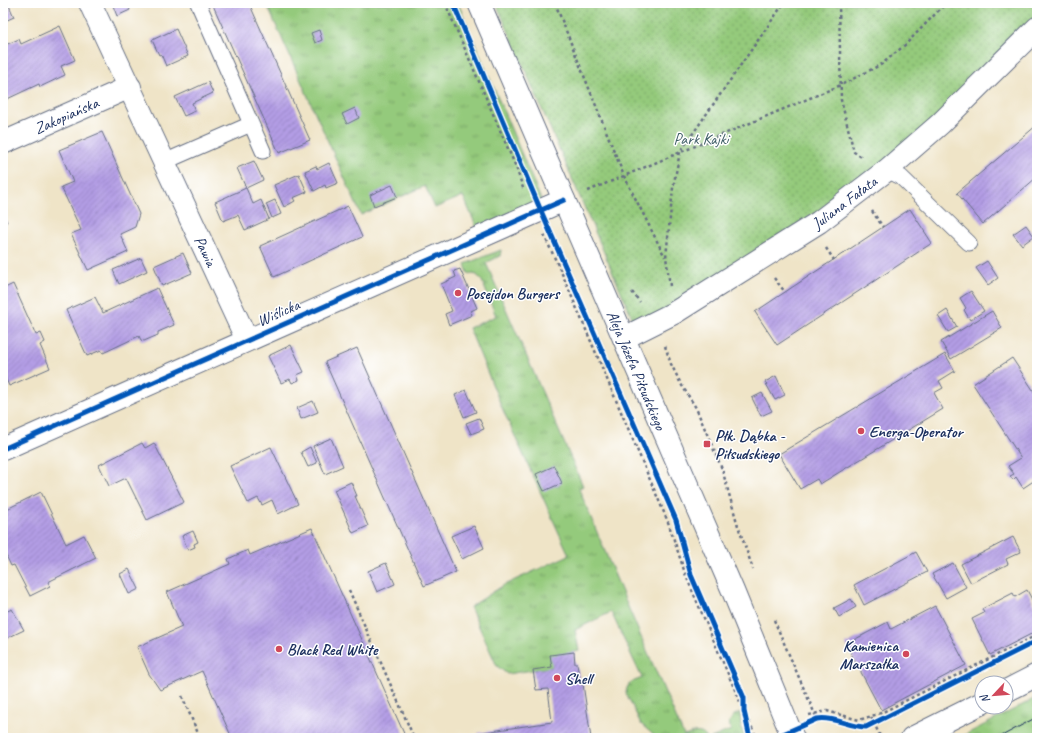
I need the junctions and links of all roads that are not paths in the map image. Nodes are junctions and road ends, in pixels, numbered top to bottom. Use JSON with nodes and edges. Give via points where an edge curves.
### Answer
{"nodes":[{"id":1,"x":90,"y":3,"type":"edge"},
{"id":2,"x":198,"y":3,"type":"edge"},
{"id":3,"x":479,"y":3,"type":"edge"},
{"id":4,"x":1037,"y":28,"type":"edge"},
{"id":5,"x":130,"y":87,"type":"junction"},
{"id":6,"x":251,"y":124,"type":"junction"},
{"id":7,"x":3,"y":143,"type":"edge"},
{"id":8,"x":263,"y":151,"type":"dead end"},
{"id":9,"x":164,"y":162,"type":"junction"},
{"id":10,"x":887,"y":170,"type":"junction"},
{"id":11,"x":564,"y":200,"type":"junction"},
{"id":12,"x":969,"y":243,"type":"dead end"},
{"id":13,"x":624,"y":338,"type":"junction"},
{"id":14,"x":247,"y":340,"type":"junction"},
{"id":15,"x":3,"y":449,"type":"edge"},
{"id":16,"x":1037,"y":675,"type":"edge"},
{"id":17,"x":1014,"y":687,"type":"edge"},
{"id":18,"x":974,"y":707,"type":"edge"},
{"id":19,"x":792,"y":734,"type":"edge"},
{"id":20,"x":912,"y":738,"type":"edge"}],
"edges":[{"from":1,"to":5,"type":"street","name":"Pawia"},
{"from":2,"to":6,"type":"lane"},
{"from":3,"to":11,"type":"street","name":"Aleja Józefa Piłsudskiego"},
{"from":4,"to":10,"type":"street","name":"Juliana Fałata","via":[[940,124]]},
{"from":5,"to":7,"type":"street","name":"Zakopiańska"},
{"from":5,"to":9,"type":"street","name":"Pawia"},
{"from":6,"to":8,"type":"lane"},
{"from":6,"to":9,"type":"lane"},
{"from":9,"to":14,"type":"street","name":"Pawia"},
{"from":10,"to":12,"type":"lane","via":[[901,177]]},
{"from":10,"to":13,"type":"street","name":"Juliana Fałata","via":[[819,222],[666,318]]},
{"from":11,"to":13,"type":"street","name":"Aleja Józefa Piłsudskiego"},
{"from":11,"to":14,"type":"street","name":"Wiślicka"},
{"from":13,"to":19,"type":"street","name":"Aleja Józefa Piłsudskiego"},
{"from":14,"to":15,"type":"street","name":"Wiślicka"},
{"from":16,"to":17,"type":"street"},
{"from":18,"to":20,"type":"street"}]}
